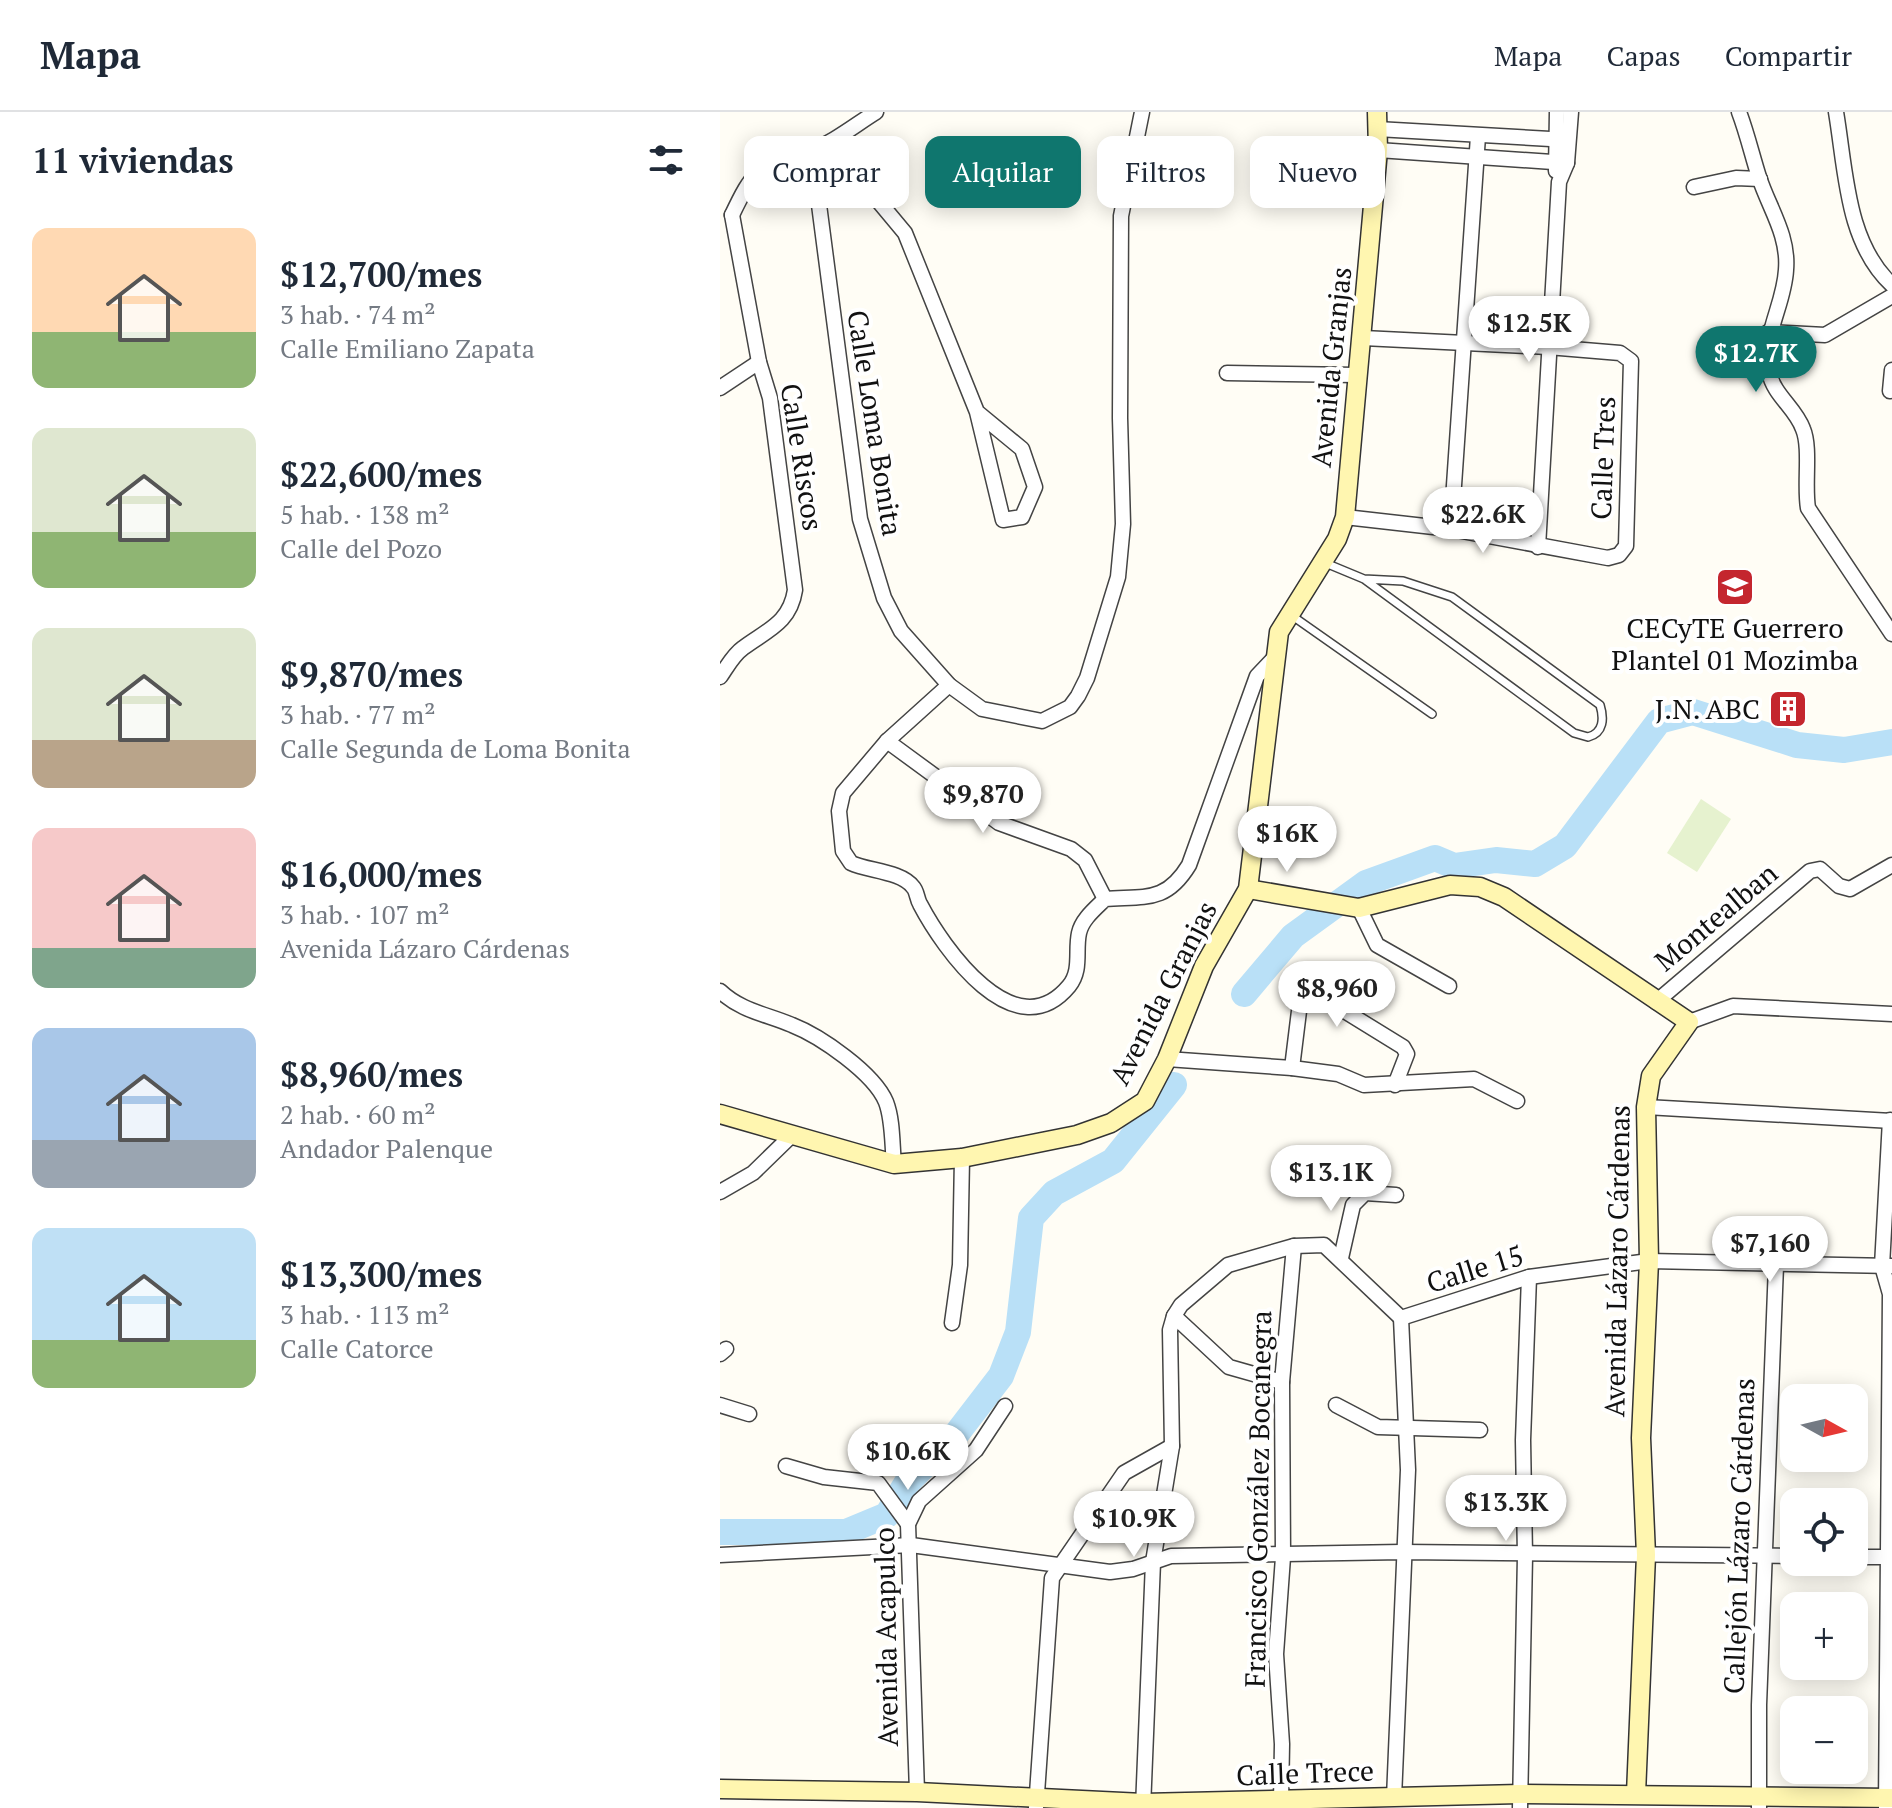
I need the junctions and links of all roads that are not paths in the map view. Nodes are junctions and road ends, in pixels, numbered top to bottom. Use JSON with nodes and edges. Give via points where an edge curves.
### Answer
{"nodes":[{"id":1,"x":876,"y":112,"type":"edge"},
{"id":2,"x":1142,"y":112,"type":"edge"},
{"id":3,"x":1557,"y":112,"type":"edge"},
{"id":4,"x":1571,"y":112,"type":"edge"},
{"id":5,"x":1739,"y":112,"type":"edge"},
{"id":6,"x":1836,"y":112,"type":"edge"},
{"id":7,"x":1377,"y":120,"type":"edge"},
{"id":8,"x":837,"y":136,"type":"edge"},
{"id":9,"x":1478,"y":136,"type":"junction"},
{"id":10,"x":1561,"y":140,"type":"junction"},
{"id":11,"x":1385,"y":150,"type":"edge"},
{"id":12,"x":1477,"y":157,"type":"junction"},
{"id":13,"x":1560,"y":162,"type":"junction"},
{"id":14,"x":1760,"y":179,"type":"junction"},
{"id":15,"x":1694,"y":187,"type":"dead end"},
{"id":16,"x":744,"y":189,"type":"edge"},
{"id":17,"x":720,"y":204,"type":"edge"},
{"id":18,"x":819,"y":208,"type":"edge"},
{"id":19,"x":884,"y":208,"type":"edge"},
{"id":20,"x":1373,"y":208,"type":"edge"},
{"id":21,"x":732,"y":215,"type":"junction"},
{"id":22,"x":1892,"y":285,"type":"edge"},
{"id":23,"x":1892,"y":296,"type":"edge"},
{"id":24,"x":1768,"y":332,"type":"junction"},
{"id":25,"x":1363,"y":338,"type":"junction"},
{"id":26,"x":1466,"y":344,"type":"junction"},
{"id":27,"x":1548,"y":347,"type":"junction"},
{"id":28,"x":759,"y":362,"type":"junction"},
{"id":29,"x":1892,"y":370,"type":"edge"},
{"id":30,"x":1227,"y":373,"type":"dead end"},
{"id":31,"x":1357,"y":375,"type":"junction"},
{"id":32,"x":720,"y":388,"type":"edge"},
{"id":33,"x":1890,"y":391,"type":"dead end"},
{"id":34,"x":977,"y":412,"type":"junction"},
{"id":35,"x":1345,"y":517,"type":"junction"},
{"id":36,"x":1451,"y":529,"type":"junction"},
{"id":37,"x":1538,"y":547,"type":"junction"},
{"id":38,"x":1321,"y":561,"type":"junction"},
{"id":39,"x":1364,"y":579,"type":"junction"},
{"id":40,"x":1289,"y":614,"type":"junction"},
{"id":41,"x":1892,"y":634,"type":"edge"},
{"id":42,"x":1275,"y":657,"type":"junction"},
{"id":43,"x":720,"y":677,"type":"edge"},
{"id":44,"x":949,"y":685,"type":"junction"},
{"id":45,"x":1432,"y":714,"type":"dead end"},
{"id":46,"x":887,"y":741,"type":"junction"},
{"id":47,"x":1892,"y":865,"type":"edge"},
{"id":48,"x":1248,"y":889,"type":"junction"},
{"id":49,"x":1105,"y":899,"type":"junction"},
{"id":50,"x":1359,"y":908,"type":"junction"},
{"id":51,"x":1449,"y":986,"type":"dead end"},
{"id":52,"x":720,"y":991,"type":"edge"},
{"id":53,"x":1656,"y":1002,"type":"junction"},
{"id":54,"x":1892,"y":1014,"type":"edge"},
{"id":55,"x":1689,"y":1022,"type":"junction"},
{"id":56,"x":1167,"y":1059,"type":"junction"},
{"id":57,"x":1292,"y":1068,"type":"junction"},
{"id":58,"x":1395,"y":1085,"type":"junction"},
{"id":59,"x":1517,"y":1101,"type":"dead end"},
{"id":60,"x":1646,"y":1107,"type":"junction"},
{"id":61,"x":720,"y":1114,"type":"edge"},
{"id":62,"x":1891,"y":1120,"type":"edge"},
{"id":63,"x":791,"y":1136,"type":"junction"},
{"id":64,"x":962,"y":1158,"type":"junction"},
{"id":65,"x":894,"y":1164,"type":"junction"},
{"id":66,"x":720,"y":1192,"type":"edge"},
{"id":67,"x":1396,"y":1195,"type":"dead end"},
{"id":68,"x":1294,"y":1246,"type":"junction"},
{"id":69,"x":1341,"y":1258,"type":"junction"},
{"id":70,"x":1649,"y":1261,"type":"junction"},
{"id":71,"x":1776,"y":1265,"type":"junction"},
{"id":72,"x":1887,"y":1266,"type":"edge"},
{"id":73,"x":1529,"y":1277,"type":"junction"},
{"id":74,"x":1174,"y":1316,"type":"junction"},
{"id":75,"x":1401,"y":1318,"type":"junction"},
{"id":76,"x":952,"y":1323,"type":"dead end"},
{"id":77,"x":1282,"y":1382,"type":"junction"},
{"id":78,"x":720,"y":1405,"type":"edge"},
{"id":79,"x":1336,"y":1405,"type":"dead end"},
{"id":80,"x":1005,"y":1406,"type":"dead end"},
{"id":81,"x":749,"y":1414,"type":"dead end"},
{"id":82,"x":1408,"y":1430,"type":"junction"},
{"id":83,"x":1480,"y":1430,"type":"dead end"},
{"id":84,"x":1172,"y":1446,"type":"junction"},
{"id":85,"x":786,"y":1466,"type":"dead end"},
{"id":86,"x":907,"y":1524,"type":"junction"},
{"id":87,"x":911,"y":1545,"type":"junction"},
{"id":88,"x":1402,"y":1552,"type":"junction"},
{"id":89,"x":720,"y":1555,"type":"edge"},
{"id":90,"x":1646,"y":1555,"type":"junction"},
{"id":91,"x":1525,"y":1556,"type":"junction"},
{"id":92,"x":1764,"y":1556,"type":"junction"},
{"id":93,"x":1780,"y":1556,"type":"edge"},
{"id":94,"x":1283,"y":1557,"type":"junction"},
{"id":95,"x":1868,"y":1557,"type":"edge"},
{"id":96,"x":1891,"y":1557,"type":"edge"},
{"id":97,"x":1153,"y":1562,"type":"junction"},
{"id":98,"x":1061,"y":1567,"type":"junction"},
{"id":99,"x":720,"y":1789,"type":"edge"},
{"id":100,"x":917,"y":1800,"type":"edge"},
{"id":101,"x":1281,"y":1801,"type":"junction"},
{"id":102,"x":1520,"y":1801,"type":"edge"},
{"id":103,"x":1636,"y":1801,"type":"edge"},
{"id":104,"x":1888,"y":1801,"type":"edge"},
{"id":105,"x":1759,"y":1802,"type":"edge"},
{"id":106,"x":1393,"y":1803,"type":"edge"},
{"id":107,"x":1036,"y":1804,"type":"edge"},
{"id":108,"x":1143,"y":1806,"type":"edge"},
{"id":109,"x":1259,"y":1806,"type":"edge"}],
"edges":[{"from":1,"to":8,"type":"street"},
{"from":2,"to":44,"type":"street","name":"Calle Loma Bonita","via":[[1121,216],[1121,550],[1118,577],[1087,678],[1070,707],[1042,721],[982,709]]},
{"from":3,"to":10,"type":"street"},
{"from":4,"to":10,"type":"street"},
{"from":5,"to":14,"type":"street"},
{"from":6,"to":22,"type":"street","via":[[1857,233],[1872,266]]},
{"from":7,"to":9,"type":"street"},
{"from":9,"to":10,"type":"street"},
{"from":9,"to":12,"type":"street"},
{"from":10,"to":13,"type":"street"},
{"from":11,"to":12,"type":"street"},
{"from":12,"to":13,"type":"street"},
{"from":12,"to":26,"type":"street"},
{"from":13,"to":27,"type":"street"},
{"from":14,"to":15,"type":"street"},
{"from":14,"to":24,"type":"street","via":[[1783,234],[1787,271]]},
{"from":16,"to":21,"type":"street"},
{"from":17,"to":21,"type":"street"},
{"from":18,"to":44,"type":"street","name":"Calle Loma Bonita","via":[[867,550],[901,631]]},
{"from":19,"to":34,"type":"street","via":[[905,233]]},
{"from":20,"to":25,"type":"main road","name":"Avenida Granjas"},
{"from":21,"to":28,"type":"street","name":"Calle Riscos"},
{"from":23,"to":24,"type":"street","via":[[1825,335]]},
{"from":24,"to":41,"type":"street","via":[[1775,390],[1796,412],[1805,433],[1808,508]]},
{"from":25,"to":26,"type":"street"},
{"from":25,"to":31,"type":"main road","name":"Avenida Granjas"},
{"from":26,"to":27,"type":"street"},
{"from":26,"to":36,"type":"street"},
{"from":27,"to":37,"type":"street"},
{"from":27,"to":37,"type":"street","name":"Calle Tres","via":[[1620,353],[1631,361],[1626,546],[1608,558]]},
{"from":28,"to":32,"type":"street"},
{"from":28,"to":43,"type":"street","name":"Calle Riscos","via":[[770,398],[795,590],[793,603],[775,629],[742,648]]},
{"from":29,"to":33,"type":"street"},
{"from":30,"to":31,"type":"street"},
{"from":31,"to":35,"type":"main road","name":"Avenida Granjas"},
{"from":34,"to":34,"type":"street","via":[[1003,520],[1022,517],[1035,487],[1022,449]]},
{"from":35,"to":36,"type":"street"},
{"from":35,"to":38,"type":"main road","name":"Avenida Granjas"},
{"from":36,"to":37,"type":"street"},
{"from":38,"to":39,"type":"lane"},
{"from":38,"to":40,"type":"main road","name":"Avenida Granjas"},
{"from":39,"to":39,"type":"lane","via":[[1574,733],[1588,737],[1599,731],[1604,718],[1600,705],[1452,597],[1403,581]]},
{"from":40,"to":42,"type":"main road","name":"Avenida Granjas"},
{"from":40,"to":45,"type":"lane"},
{"from":42,"to":48,"type":"main road","name":"Avenida Granjas"},
{"from":42,"to":49,"type":"street","via":[[1257,676],[1189,865],[1177,884],[1163,895]]},
{"from":44,"to":46,"type":"street"},
{"from":46,"to":49,"type":"street","via":[[999,823],[1071,849],[1085,860]]},
{"from":46,"to":49,"type":"street","via":[[843,793],[843,851],[851,863],[913,886],[964,968],[985,989],[1018,1006],[1055,998],[1077,974],[1079,930]]},
{"from":47,"to":53,"type":"street","name":"Montealban","via":[[1850,889],[1820,869],[1810,871]]},
{"from":48,"to":50,"type":"main road"},
{"from":48,"to":56,"type":"main road","name":"Avenida Granjas","via":[[1204,966]]},
{"from":50,"to":51,"type":"street","via":[[1377,945]]},
{"from":50,"to":53,"type":"main road","via":[[1450,885],[1480,887],[1504,897]]},
{"from":52,"to":65,"type":"street","via":[[744,1010],[822,1040],[871,1081],[886,1102]]},
{"from":53,"to":55,"type":"main road"},
{"from":54,"to":55,"type":"street","via":[[1733,1006]]},
{"from":55,"to":60,"type":"main road","name":"Avenida Lázaro Cárdenas","via":[[1651,1076]]},
{"from":56,"to":57,"type":"street"},
{"from":56,"to":64,"type":"main road","name":"Avenida Granjas","via":[[1145,1101],[1111,1123]]},
{"from":57,"to":58,"type":"street","via":[[1338,1074],[1364,1085]]},
{"from":57,"to":58,"type":"street","via":[[1300,1003],[1308,994],[1317,994],[1403,1047],[1407,1054]]},
{"from":58,"to":59,"type":"street","via":[[1474,1079]]},
{"from":60,"to":62,"type":"street"},
{"from":60,"to":70,"type":"main road","name":"Avenida Lázaro Cárdenas"},
{"from":61,"to":63,"type":"main road","name":"Avenida Granjas"},
{"from":62,"to":72,"type":"street"},
{"from":63,"to":65,"type":"main road","name":"Avenida Granjas"},
{"from":63,"to":66,"type":"street","via":[[753,1173]]},
{"from":64,"to":65,"type":"main road","name":"Avenida Granjas"},
{"from":64,"to":76,"type":"street","via":[[960,1265]]},
{"from":67,"to":69,"type":"street","via":[[1365,1193],[1353,1205]]},
{"from":68,"to":69,"type":"street","name":"Calle 15","via":[[1324,1245]]},
{"from":68,"to":74,"type":"street","name":"Calle 15","via":[[1228,1265]]},
{"from":68,"to":77,"type":"street","name":"Francisco González Bocanegra"},
{"from":69,"to":75,"type":"street","name":"Calle 15"},
{"from":70,"to":71,"type":"street","name":"Calle 15"},
{"from":70,"to":73,"type":"street","name":"Calle 15"},
{"from":70,"to":90,"type":"main road","name":"Avenida Lázaro Cárdenas","via":[[1641,1438]]},
{"from":71,"to":72,"type":"street","name":"Calle 15"},
{"from":71,"to":92,"type":"street","name":"Callejón Lázaro Cárdenas"},
{"from":72,"to":96,"type":"street"},
{"from":73,"to":75,"type":"street","name":"Calle 15"},
{"from":73,"to":91,"type":"street"},
{"from":74,"to":77,"type":"street","via":[[1229,1367]]},
{"from":74,"to":84,"type":"street"},
{"from":75,"to":82,"type":"street"},
{"from":77,"to":94,"type":"street","name":"Francisco González Bocanegra"},
{"from":78,"to":81,"type":"street"},
{"from":79,"to":82,"type":"street","via":[[1378,1427]]},
{"from":80,"to":86,"type":"street","name":"Avenida Acapulco","via":[[976,1450],[919,1501]]},
{"from":82,"to":83,"type":"street"},
{"from":82,"to":88,"type":"street"},
{"from":84,"to":97,"type":"street"},
{"from":84,"to":98,"type":"street","via":[[1124,1473]]},
{"from":85,"to":86,"type":"street","via":[[878,1483]]},
{"from":86,"to":87,"type":"street","name":"Avenida Acapulco"},
{"from":87,"to":89,"type":"street"},
{"from":87,"to":98,"type":"street"},
{"from":87,"to":100,"type":"street","name":"Avenida Acapulco"},
{"from":88,"to":91,"type":"street"},
{"from":88,"to":94,"type":"street"},
{"from":88,"to":106,"type":"street"},
{"from":90,"to":91,"type":"street"},
{"from":90,"to":92,"type":"street"},
{"from":90,"to":103,"type":"main road","name":"Avenida Lázaro Cárdenas"},
{"from":91,"to":102,"type":"street"},
{"from":92,"to":93,"type":"street"},
{"from":92,"to":105,"type":"street","name":"Callejón Lázaro Cárdenas"},
{"from":94,"to":97,"type":"street","via":[[1171,1556]]},
{"from":94,"to":101,"type":"street","name":"Francisco González Bocanegra","via":[[1276,1654]]},
{"from":95,"to":96,"type":"street"},
{"from":96,"to":104,"type":"street"},
{"from":97,"to":98,"type":"street","via":[[1110,1572]]},
{"from":97,"to":108,"type":"street"},
{"from":98,"to":107,"type":"street","via":[[1052,1578]]},
{"from":99,"to":100,"type":"main road","name":"Calle Trece"},
{"from":100,"to":107,"type":"main road","name":"Calle Trece"},
{"from":101,"to":106,"type":"main road","name":"Calle Trece"},
{"from":101,"to":109,"type":"main road","name":"Calle Trece"},
{"from":102,"to":103,"type":"main road","name":"Calle Trece"},
{"from":102,"to":106,"type":"main road","name":"Calle Trece"},
{"from":103,"to":105,"type":"main road","name":"Calle Trece"},
{"from":104,"to":105,"type":"main road","name":"Calle Trece"},
{"from":107,"to":108,"type":"main road","name":"Calle Trece"},
{"from":108,"to":109,"type":"main road","name":"Calle Trece"}]}
